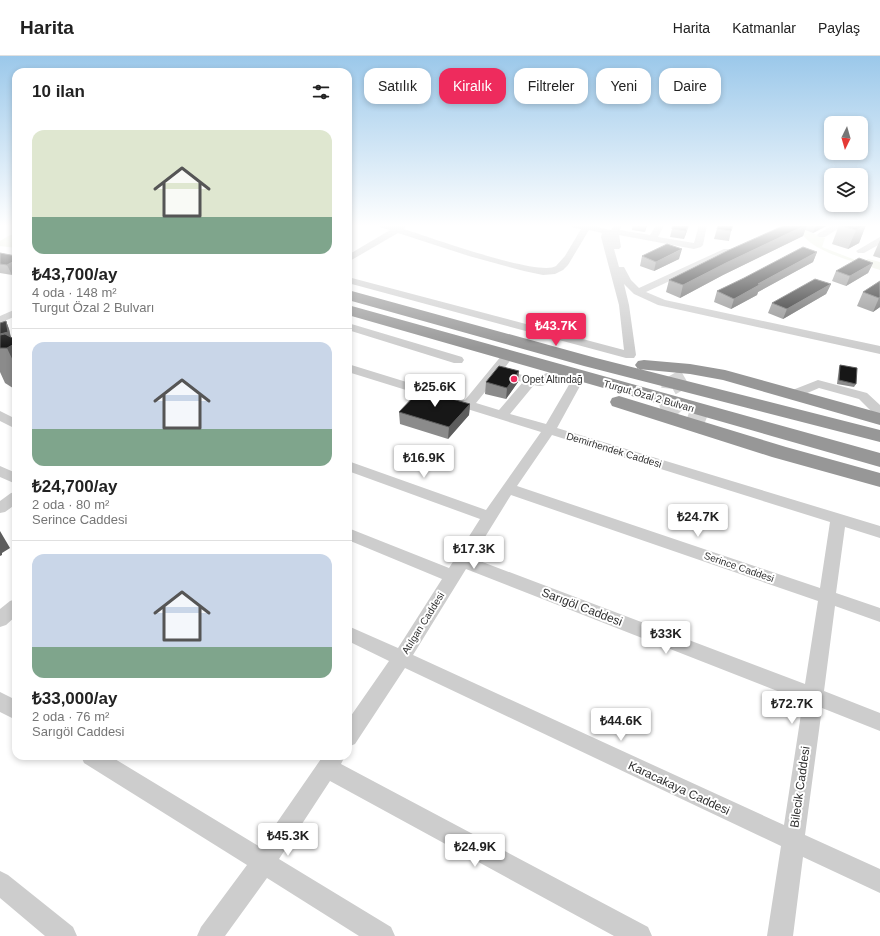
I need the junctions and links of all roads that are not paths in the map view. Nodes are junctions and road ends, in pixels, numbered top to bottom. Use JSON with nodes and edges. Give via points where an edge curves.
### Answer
{"nodes":[{"id":1,"x":513,"y":266,"type":"edge"},
{"id":2,"x":562,"y":266,"type":"edge"},
{"id":3,"x":614,"y":266,"type":"edge"},
{"id":4,"x":620,"y":266,"type":"edge"},
{"id":5,"x":694,"y":266,"type":"edge"},
{"id":6,"x":352,"y":281,"type":"edge"},
{"id":7,"x":638,"y":292,"type":"junction"},
{"id":8,"x":352,"y":296,"type":"edge"},
{"id":9,"x":352,"y":311,"type":"edge"},
{"id":10,"x":12,"y":314,"type":"edge"},
{"id":11,"x":0,"y":320,"type":"edge"},
{"id":12,"x":352,"y":327,"type":"edge"},
{"id":13,"x":880,"y":350,"type":"edge"},
{"id":14,"x":488,"y":351,"type":"junction"},
{"id":15,"x":458,"y":360,"type":"dead end"},
{"id":16,"x":590,"y":362,"type":"junction"},
{"id":17,"x":501,"y":364,"type":"junction"},
{"id":18,"x":352,"y":369,"type":"edge"},
{"id":19,"x":540,"y":378,"type":"junction"},
{"id":20,"x":685,"y":378,"type":"tunnel mouth"},
{"id":21,"x":574,"y":386,"type":"junction"},
{"id":22,"x":794,"y":394,"type":"junction"},
{"id":23,"x":468,"y":405,"type":"junction"},
{"id":24,"x":880,"y":412,"type":"edge"},
{"id":25,"x":0,"y":415,"type":"edge"},
{"id":26,"x":502,"y":415,"type":"junction"},
{"id":27,"x":880,"y":419,"type":"edge"},
{"id":28,"x":12,"y":422,"type":"edge"},
{"id":29,"x":706,"y":425,"type":"tunnel mouth"},
{"id":30,"x":880,"y":426,"type":"edge"},
{"id":31,"x":549,"y":430,"type":"junction"},
{"id":32,"x":880,"y":436,"type":"edge"},
{"id":33,"x":880,"y":460,"type":"edge"},
{"id":34,"x":0,"y":471,"type":"edge"},
{"id":35,"x":352,"y":472,"type":"edge"},
{"id":36,"x":880,"y":473,"type":"edge"},
{"id":37,"x":12,"y":476,"type":"edge"},
{"id":38,"x":880,"y":480,"type":"edge"},
{"id":39,"x":508,"y":488,"type":"junction"},
{"id":40,"x":12,"y":500,"type":"edge"},
{"id":41,"x":0,"y":508,"type":"edge"},
{"id":42,"x":490,"y":517,"type":"junction"},
{"id":43,"x":838,"y":519,"type":"junction"},
{"id":44,"x":880,"y":532,"type":"edge"},
{"id":45,"x":352,"y":535,"type":"edge"},
{"id":46,"x":458,"y":568,"type":"junction"},
{"id":47,"x":826,"y":597,"type":"junction"},
{"id":48,"x":12,"y":610,"type":"edge"},
{"id":49,"x":880,"y":615,"type":"edge"},
{"id":50,"x":0,"y":620,"type":"edge"},
{"id":51,"x":352,"y":635,"type":"edge"},
{"id":52,"x":401,"y":658,"type":"junction"},
{"id":53,"x":812,"y":696,"type":"junction"},
{"id":54,"x":0,"y":701,"type":"edge"},
{"id":55,"x":12,"y":708,"type":"edge"},
{"id":56,"x":880,"y":722,"type":"edge"},
{"id":57,"x":352,"y":726,"type":"edge"},
{"id":58,"x":97,"y":760,"type":"edge"},
{"id":59,"x":331,"y":762,"type":"edge"},
{"id":60,"x":792,"y":840,"type":"junction"},
{"id":61,"x":263,"y":863,"type":"junction"},
{"id":62,"x":880,"y":881,"type":"edge"},
{"id":63,"x":0,"y":883,"type":"edge"},
{"id":64,"x":64,"y":936,"type":"edge"},
{"id":65,"x":210,"y":936,"type":"edge"},
{"id":66,"x":382,"y":936,"type":"edge"},
{"id":67,"x":639,"y":936,"type":"edge"},
{"id":68,"x":780,"y":936,"type":"edge"}],
"edges":[{"from":1,"to":2,"type":"street","via":[[539,272],[553,272]]},
{"from":3,"to":6,"type":"street","via":[[624,305],[630,355]]},
{"from":4,"to":7,"type":"street","via":[[623,277]]},
{"from":5,"to":7,"type":"street"},
{"from":7,"to":13,"type":"street","via":[[651,299],[676,306]]},
{"from":8,"to":16,"type":"highway","name":"Turgut Özal 2 Bulvarı"},
{"from":9,"to":14,"type":"highway","name":"Turgut Özal 2 Bulvarı"},
{"from":10,"to":11,"type":"street"},
{"from":12,"to":15,"type":"street"},
{"from":14,"to":17,"type":"highway"},
{"from":14,"to":33,"type":"highway","name":"Turgut Özal 2 Bulvarı"},
{"from":16,"to":22,"type":"highway","name":"Turgut Özal 2 Bulvarı","via":[[707,371]]},
{"from":16,"to":32,"type":"highway","name":"Turgut Özal 2 Bulvarı"},
{"from":17,"to":19,"type":"highway"},
{"from":17,"to":23,"type":"street"},
{"from":18,"to":23,"type":"street","name":"Demirhendek Caddesi"},
{"from":19,"to":21,"type":"highway"},
{"from":19,"to":26,"type":"street"},
{"from":20,"to":30,"type":"highway","via":[[722,381]]},
{"from":21,"to":31,"type":"street","name":"Atılgan Caddesi"},
{"from":21,"to":38,"type":"highway","via":[[661,416]]},
{"from":22,"to":24,"type":"street","via":[[818,384],[863,396]]},
{"from":22,"to":27,"type":"highway","name":"Turgut Özal 2 Bulvarı"},
{"from":23,"to":26,"type":"street","name":"Demirhendek Caddesi"},
{"from":25,"to":28,"type":"street"},
{"from":26,"to":31,"type":"street","name":"Demirhendek Caddesi"},
{"from":29,"to":36,"type":"highway"},
{"from":31,"to":39,"type":"street","name":"Atılgan Caddesi"},
{"from":31,"to":43,"type":"street","name":"Demirhendek Caddesi"},
{"from":34,"to":37,"type":"street"},
{"from":35,"to":42,"type":"street"},
{"from":39,"to":42,"type":"street","name":"Atılgan Caddesi"},
{"from":39,"to":47,"type":"street","name":"Serince Caddesi"},
{"from":40,"to":41,"type":"street"},
{"from":42,"to":46,"type":"street","name":"Atılgan Caddesi"},
{"from":43,"to":44,"type":"street","name":"Demirhendek Caddesi"},
{"from":43,"to":47,"type":"street","name":"Bilecik Caddesi"},
{"from":45,"to":46,"type":"street","name":"Sarıgöl Caddesi"},
{"from":46,"to":52,"type":"street","name":"Atılgan Caddesi"},
{"from":46,"to":53,"type":"street","name":"Sarıgöl Caddesi"},
{"from":47,"to":49,"type":"street","name":"Serince Caddesi"},
{"from":47,"to":53,"type":"street","name":"Bilecik Caddesi"},
{"from":48,"to":50,"type":"street"},
{"from":51,"to":52,"type":"street","name":"Karacakaya Caddesi"},
{"from":52,"to":57,"type":"street","name":"Atılgan Caddesi"},
{"from":52,"to":60,"type":"street","name":"Karacakaya Caddesi"},
{"from":53,"to":56,"type":"street","name":"Sarıgöl Caddesi"},
{"from":53,"to":60,"type":"street","name":"Bilecik Caddesi"},
{"from":54,"to":55,"type":"street"},
{"from":58,"to":61,"type":"street"},
{"from":59,"to":61,"type":"street"},
{"from":59,"to":67,"type":"street"},
{"from":60,"to":62,"type":"street","name":"Karacakaya Caddesi"},
{"from":60,"to":68,"type":"street","name":"Bilecik Caddesi"},
{"from":61,"to":65,"type":"street"},
{"from":61,"to":66,"type":"street"},
{"from":63,"to":64,"type":"street"}]}
